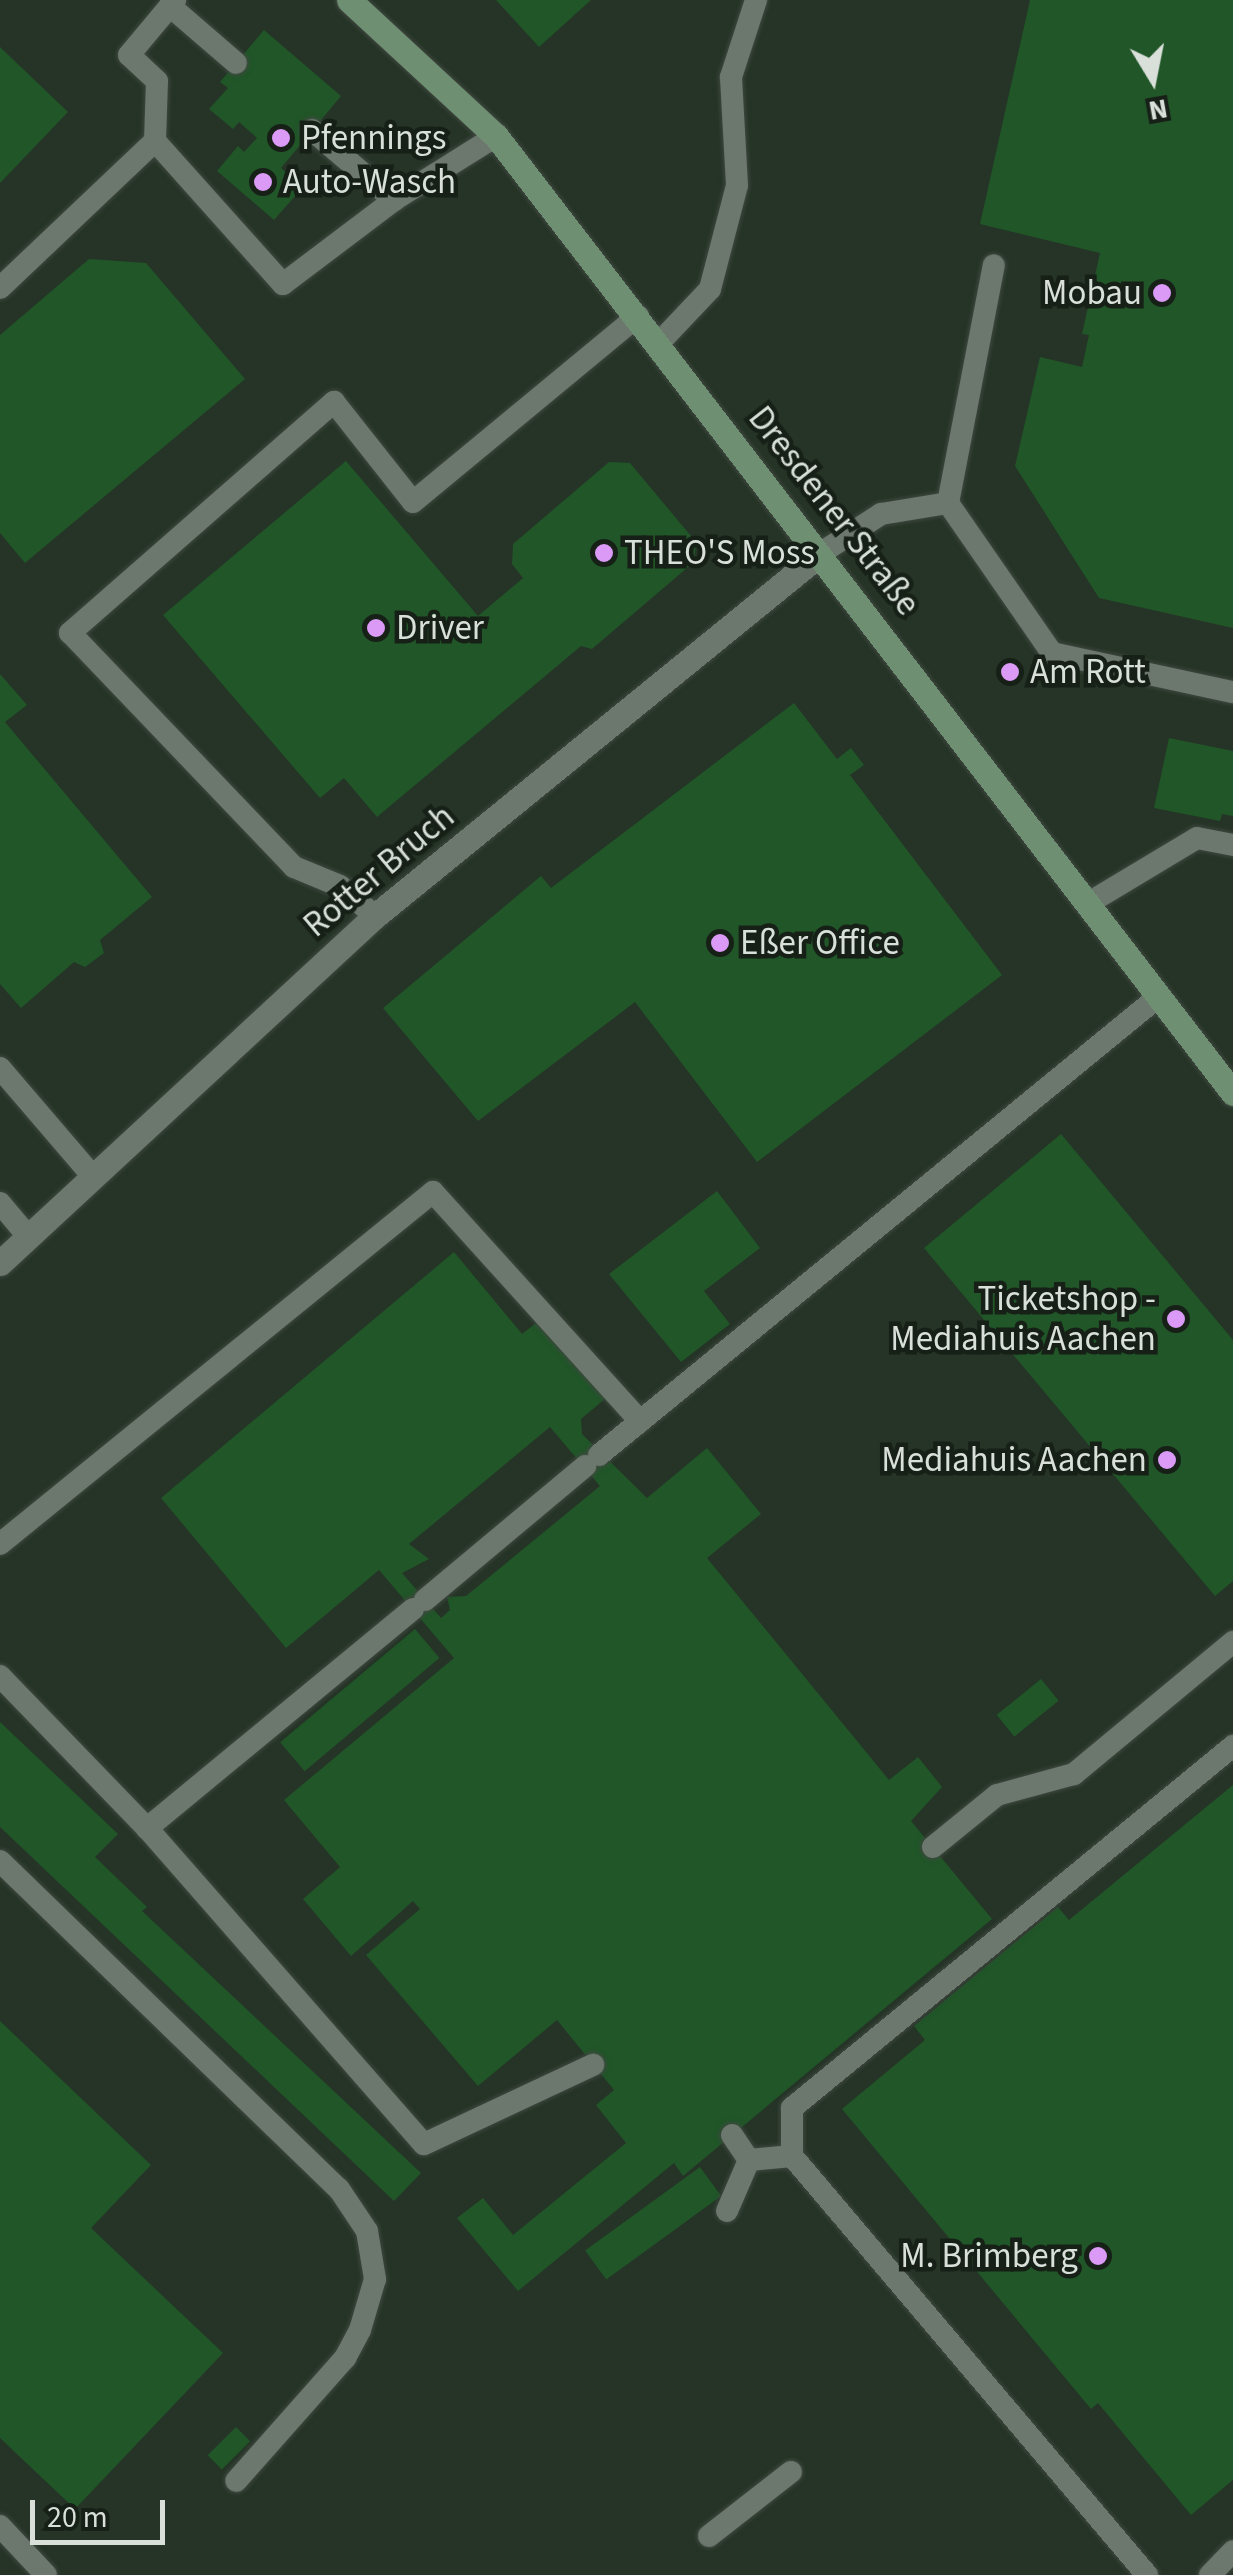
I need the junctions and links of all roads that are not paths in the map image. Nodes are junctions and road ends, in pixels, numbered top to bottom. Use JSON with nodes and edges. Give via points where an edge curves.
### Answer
{"nodes":[{"id":1,"x":349,"y":0,"type":"edge"},
{"id":2,"x":756,"y":0,"type":"edge"},
{"id":3,"x":172,"y":3,"type":"edge"},
{"id":4,"x":236,"y":64,"type":"dead end"},
{"id":5,"x":312,"y":130,"type":"dead end"},
{"id":6,"x":496,"y":136,"type":"junction"},
{"id":7,"x":155,"y":141,"type":"junction"},
{"id":8,"x":394,"y":200,"type":"junction"},
{"id":9,"x":994,"y":264,"type":"dead end"},
{"id":10,"x":0,"y":288,"type":"edge"},
{"id":11,"x":638,"y":316,"type":"junction"},
{"id":12,"x":659,"y":343,"type":"junction"},
{"id":13,"x":948,"y":503,"type":"junction"},
{"id":14,"x":821,"y":552,"type":"junction"},
{"id":15,"x":1233,"y":692,"type":"edge"},
{"id":16,"x":1233,"y":845,"type":"edge"},
{"id":17,"x":1087,"y":904,"type":"junction"},
{"id":18,"x":376,"y":916,"type":"junction"},
{"id":19,"x":1158,"y":998,"type":"junction"},
{"id":20,"x":0,"y":1068,"type":"edge"},
{"id":21,"x":1233,"y":1093,"type":"edge"},
{"id":22,"x":90,"y":1174,"type":"junction"},
{"id":23,"x":0,"y":1203,"type":"edge"},
{"id":24,"x":26,"y":1234,"type":"junction"},
{"id":25,"x":0,"y":1263,"type":"edge"},
{"id":26,"x":640,"y":1421,"type":"junction"},
{"id":27,"x":0,"y":1544,"type":"edge"},
{"id":28,"x":1233,"y":1642,"type":"edge"},
{"id":29,"x":0,"y":1676,"type":"edge"},
{"id":30,"x":1233,"y":1746,"type":"edge"},
{"id":31,"x":147,"y":1828,"type":"junction"},
{"id":32,"x":932,"y":1847,"type":"dead end"},
{"id":33,"x":0,"y":1862,"type":"edge"},
{"id":34,"x":593,"y":2064,"type":"dead end"},
{"id":35,"x":732,"y":2135,"type":"dead end"},
{"id":36,"x":792,"y":2156,"type":"junction"},
{"id":37,"x":749,"y":2160,"type":"junction"},
{"id":38,"x":727,"y":2211,"type":"dead end"},
{"id":39,"x":791,"y":2472,"type":"dead end"},
{"id":40,"x":236,"y":2481,"type":"dead end"},
{"id":41,"x":0,"y":2526,"type":"edge"},
{"id":42,"x":708,"y":2536,"type":"dead end"},
{"id":43,"x":1233,"y":2551,"type":"edge"},
{"id":44,"x":46,"y":2575,"type":"edge"},
{"id":45,"x":1147,"y":2575,"type":"edge"},
{"id":46,"x":1210,"y":2575,"type":"edge"}],
"edges":[{"from":1,"to":6,"type":"street","name":"Dresdener Straße"},
{"from":2,"to":12,"type":"lane","via":[[731,77],[737,184],[710,288]]},
{"from":3,"to":4,"type":"lane"},
{"from":3,"to":7,"type":"lane","via":[[129,55],[157,81]]},
{"from":5,"to":8,"type":"lane"},
{"from":6,"to":8,"type":"lane"},
{"from":6,"to":11,"type":"street","name":"Dresdener Straße"},
{"from":7,"to":8,"type":"lane","via":[[283,284]]},
{"from":7,"to":10,"type":"lane"},
{"from":9,"to":13,"type":"lane"},
{"from":11,"to":12,"type":"street","name":"Dresdener Straße"},
{"from":11,"to":18,"type":"lane","via":[[413,502],[334,402],[70,633],[294,867],[340,886]]},
{"from":12,"to":14,"type":"street","name":"Dresdener Straße"},
{"from":13,"to":14,"type":"lane","via":[[881,514]]},
{"from":13,"to":15,"type":"lane","via":[[1052,653]]},
{"from":14,"to":17,"type":"street","name":"Dresdener Straße"},
{"from":14,"to":18,"type":"street","name":"Rotter Bruch"},
{"from":16,"to":17,"type":"lane","via":[[1197,838]]},
{"from":17,"to":19,"type":"street","name":"Dresdener Straße"},
{"from":18,"to":22,"type":"street","name":"Rotter Bruch"},
{"from":19,"to":21,"type":"street","name":"Dresdener Straße"},
{"from":19,"to":26,"type":"lane"},
{"from":20,"to":22,"type":"lane"},
{"from":22,"to":24,"type":"street","name":"Rotter Bruch"},
{"from":23,"to":24,"type":"lane"},
{"from":24,"to":25,"type":"street","name":"Rotter Bruch"},
{"from":26,"to":27,"type":"lane","via":[[433,1192]]},
{"from":26,"to":31,"type":"lane"},
{"from":28,"to":32,"type":"lane","via":[[1074,1774],[998,1795]]},
{"from":29,"to":31,"type":"lane"},
{"from":30,"to":36,"type":"lane","via":[[792,2108]]},
{"from":31,"to":34,"type":"lane","via":[[424,2144]]},
{"from":33,"to":40,"type":"lane","via":[[339,2189],[367,2231],[375,2279],[360,2330],[345,2358]]},
{"from":35,"to":37,"type":"lane"},
{"from":36,"to":37,"type":"lane"},
{"from":36,"to":45,"type":"lane"},
{"from":37,"to":38,"type":"lane"},
{"from":39,"to":42,"type":"lane"},
{"from":41,"to":44,"type":"lane"},
{"from":43,"to":46,"type":"lane"}]}
